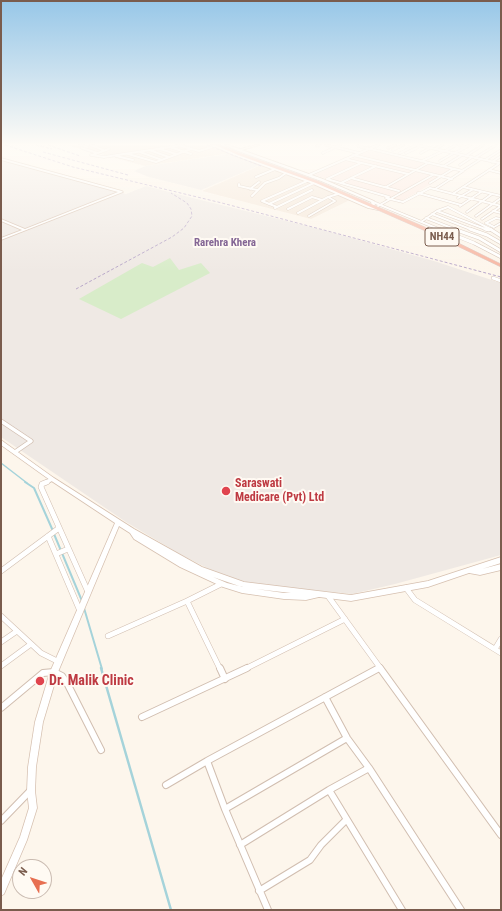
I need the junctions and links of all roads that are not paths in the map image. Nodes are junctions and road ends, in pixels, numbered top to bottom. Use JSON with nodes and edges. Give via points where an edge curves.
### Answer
{"nodes":[{"id":1,"x":463,"y":187,"type":"edge"},
{"id":2,"x":106,"y":188,"type":"edge"},
{"id":3,"x":245,"y":188,"type":"edge"},
{"id":4,"x":260,"y":188,"type":"edge"},
{"id":5,"x":291,"y":188,"type":"edge"},
{"id":6,"x":303,"y":188,"type":"edge"},
{"id":7,"x":305,"y":188,"type":"edge"},
{"id":8,"x":324,"y":188,"type":"edge"},
{"id":9,"x":330,"y":188,"type":"edge"},
{"id":10,"x":339,"y":188,"type":"edge"},
{"id":11,"x":355,"y":188,"type":"edge"},
{"id":12,"x":385,"y":188,"type":"edge"},
{"id":13,"x":406,"y":188,"type":"edge"},
{"id":14,"x":409,"y":188,"type":"edge"},
{"id":15,"x":465,"y":188,"type":"edge"},
{"id":16,"x":250,"y":189,"type":"joint"},
{"id":17,"x":435,"y":189,"type":"joint"},
{"id":18,"x":257,"y":190,"type":"junction"},
{"id":19,"x":312,"y":190,"type":"junction"},
{"id":20,"x":472,"y":190,"type":"junction"},
{"id":21,"x":316,"y":191,"type":"dead end"},
{"id":22,"x":399,"y":191,"type":"junction"},
{"id":23,"x":481,"y":192,"type":"junction"},
{"id":24,"x":418,"y":193,"type":"junction"},
{"id":25,"x":277,"y":194,"type":"junction"},
{"id":26,"x":338,"y":194,"type":"junction"},
{"id":27,"x":454,"y":194,"type":"junction"},
{"id":28,"x":492,"y":194,"type":"junction"},
{"id":29,"x":252,"y":196,"type":"dead end"},
{"id":30,"x":462,"y":196,"type":"junction"},
{"id":31,"x":284,"y":197,"type":"junction"},
{"id":32,"x":328,"y":197,"type":"junction"},
{"id":33,"x":501,"y":197,"type":"edge"},
{"id":34,"x":388,"y":198,"type":"junction"},
{"id":35,"x":458,"y":198,"type":"dead end"},
{"id":36,"x":472,"y":198,"type":"junction"},
{"id":37,"x":293,"y":199,"type":"junction"},
{"id":38,"x":322,"y":200,"type":"junction"},
{"id":39,"x":483,"y":201,"type":"junction"},
{"id":40,"x":302,"y":202,"type":"junction"},
{"id":41,"x":269,"y":204,"type":"junction"},
{"id":42,"x":441,"y":204,"type":"dead end"},
{"id":43,"x":494,"y":204,"type":"junction"},
{"id":44,"x":312,"y":205,"type":"junction"},
{"id":45,"x":378,"y":206,"type":"junction"},
{"id":46,"x":501,"y":206,"type":"edge"},
{"id":47,"x":448,"y":207,"type":"junction"},
{"id":48,"x":322,"y":208,"type":"junction"},
{"id":49,"x":288,"y":209,"type":"dead end"},
{"id":50,"x":437,"y":211,"type":"junction"},
{"id":51,"x":493,"y":211,"type":"junction"},
{"id":52,"x":467,"y":212,"type":"dead end"},
{"id":53,"x":298,"y":213,"type":"dead end"},
{"id":54,"x":501,"y":213,"type":"edge"},
{"id":55,"x":432,"y":214,"type":"junction"},
{"id":56,"x":309,"y":216,"type":"dead end"},
{"id":57,"x":476,"y":216,"type":"dead end"},
{"id":58,"x":426,"y":218,"type":"junction"},
{"id":59,"x":482,"y":219,"type":"dead end"},
{"id":60,"x":501,"y":219,"type":"edge"},
{"id":61,"x":1,"y":220,"type":"edge"},
{"id":62,"x":421,"y":222,"type":"junction"},
{"id":63,"x":501,"y":223,"type":"edge"},
{"id":64,"x":25,"y":230,"type":"junction"},
{"id":65,"x":495,"y":232,"type":"junction"},
{"id":66,"x":487,"y":235,"type":"junction"},
{"id":67,"x":501,"y":236,"type":"edge"},
{"id":68,"x":479,"y":238,"type":"junction"},
{"id":69,"x":1,"y":239,"type":"edge"},
{"id":70,"x":471,"y":242,"type":"junction"},
{"id":71,"x":501,"y":243,"type":"edge"},
{"id":72,"x":501,"y":252,"type":"edge"},
{"id":73,"x":501,"y":257,"type":"edge"},
{"id":74,"x":501,"y":265,"type":"edge"},
{"id":75,"x":493,"y":278,"type":"dead end"},
{"id":76,"x":501,"y":281,"type":"edge"},
{"id":77,"x":1,"y":421,"type":"edge"},
{"id":78,"x":1,"y":442,"type":"edge"},
{"id":79,"x":15,"y":452,"type":"junction"},
{"id":80,"x":52,"y":479,"type":"junction"},
{"id":81,"x":118,"y":522,"type":"junction"},
{"id":82,"x":132,"y":531,"type":"junction"},
{"id":83,"x":53,"y":532,"type":"junction"},
{"id":84,"x":66,"y":550,"type":"junction"},
{"id":85,"x":57,"y":553,"type":"junction"},
{"id":86,"x":501,"y":560,"type":"edge"},
{"id":87,"x":501,"y":567,"type":"edge"},
{"id":88,"x":1,"y":571,"type":"edge"},
{"id":89,"x":471,"y":571,"type":"junction"},
{"id":90,"x":221,"y":584,"type":"junction"},
{"id":91,"x":406,"y":588,"type":"junction"},
{"id":92,"x":317,"y":595,"type":"junction"},
{"id":93,"x":328,"y":596,"type":"junction"},
{"id":94,"x":187,"y":601,"type":"junction"},
{"id":95,"x":84,"y":602,"type":"junction"},
{"id":96,"x":1,"y":616,"type":"edge"},
{"id":97,"x":345,"y":619,"type":"junction"},
{"id":98,"x":17,"y":631,"type":"junction"},
{"id":99,"x":108,"y":636,"type":"dead end"},
{"id":100,"x":501,"y":639,"type":"edge"},
{"id":101,"x":1,"y":642,"type":"edge"},
{"id":102,"x":31,"y":644,"type":"junction"},
{"id":103,"x":495,"y":649,"type":"junction"},
{"id":104,"x":501,"y":653,"type":"edge"},
{"id":105,"x":59,"y":662,"type":"junction"},
{"id":106,"x":1,"y":666,"type":"edge"},
{"id":107,"x":379,"y":668,"type":"junction"},
{"id":108,"x":54,"y":672,"type":"junction"},
{"id":109,"x":225,"y":679,"type":"junction"},
{"id":110,"x":325,"y":698,"type":"junction"},
{"id":111,"x":1,"y":708,"type":"edge"},
{"id":112,"x":142,"y":717,"type":"dead end"},
{"id":113,"x":347,"y":738,"type":"junction"},
{"id":114,"x":101,"y":750,"type":"dead end"},
{"id":115,"x":207,"y":761,"type":"junction"},
{"id":116,"x":369,"y":768,"type":"junction"},
{"id":117,"x":166,"y":785,"type":"dead end"},
{"id":118,"x":329,"y":790,"type":"junction"},
{"id":119,"x":31,"y":791,"type":"junction"},
{"id":120,"x":224,"y":809,"type":"junction"},
{"id":121,"x":346,"y":820,"type":"junction"},
{"id":122,"x":1,"y":821,"type":"edge"},
{"id":123,"x":501,"y":835,"type":"edge"},
{"id":124,"x":240,"y":845,"type":"junction"},
{"id":125,"x":1,"y":891,"type":"edge"},
{"id":126,"x":259,"y":891,"type":"junction"},
{"id":127,"x":268,"y":910,"type":"edge"},
{"id":128,"x":402,"y":910,"type":"edge"},
{"id":129,"x":461,"y":910,"type":"edge"}],
"edges":[{"from":1,"to":27,"type":"street"},
{"from":2,"to":64,"type":"street","via":[[122,192]]},
{"from":3,"to":16,"type":"street"},
{"from":4,"to":18,"type":"street"},
{"from":5,"to":25,"type":"street"},
{"from":6,"to":31,"type":"street"},
{"from":7,"to":19,"type":"street"},
{"from":8,"to":26,"type":"street"},
{"from":9,"to":45,"type":"highway","number":"NH44"},
{"from":10,"to":45,"type":"highway","number":"NH44"},
{"from":11,"to":34,"type":"street"},
{"from":12,"to":22,"type":"street"},
{"from":13,"to":22,"type":"street"},
{"from":14,"to":34,"type":"street"},
{"from":15,"to":20,"type":"street"},
{"from":16,"to":18,"type":"street"},
{"from":17,"to":24,"type":"street","via":[[426,189]]},
{"from":17,"to":27,"type":"street"},
{"from":18,"to":29,"type":"street"},
{"from":19,"to":21,"type":"street"},
{"from":19,"to":37,"type":"street"},
{"from":20,"to":23,"type":"street"},
{"from":20,"to":30,"type":"street"},
{"from":22,"to":34,"type":"street"},
{"from":23,"to":28,"type":"street"},
{"from":23,"to":36,"type":"street"},
{"from":24,"to":34,"type":"street","via":[[403,202]]},
{"from":24,"to":36,"type":"street","via":[[460,206]]},
{"from":25,"to":31,"type":"street"},
{"from":25,"to":41,"type":"street","via":[[262,201]]},
{"from":26,"to":32,"type":"street"},
{"from":26,"to":45,"type":"street","via":[[369,207]]},
{"from":27,"to":30,"type":"street"},
{"from":28,"to":33,"type":"street"},
{"from":28,"to":39,"type":"street"},
{"from":30,"to":35,"type":"street"},
{"from":30,"to":36,"type":"street"},
{"from":31,"to":37,"type":"street"},
{"from":31,"to":41,"type":"street"},
{"from":32,"to":38,"type":"street"},
{"from":32,"to":48,"type":"street","via":[[336,201]]},
{"from":33,"to":43,"type":"street"},
{"from":34,"to":45,"type":"street"},
{"from":36,"to":39,"type":"street"},
{"from":37,"to":41,"type":"street","via":[[276,207]]},
{"from":38,"to":40,"type":"street","via":[[312,198]]},
{"from":38,"to":44,"type":"street"},
{"from":39,"to":43,"type":"street"},
{"from":39,"to":52,"type":"street"},
{"from":40,"to":44,"type":"street"},
{"from":40,"to":49,"type":"street"},
{"from":42,"to":47,"type":"street"},
{"from":43,"to":46,"type":"street"},
{"from":43,"to":57,"type":"street"},
{"from":44,"to":48,"type":"street"},
{"from":44,"to":53,"type":"street"},
{"from":45,"to":62,"type":"street"},
{"from":45,"to":74,"type":"highway","number":"NH44"},
{"from":46,"to":51,"type":"street"},
{"from":47,"to":50,"type":"street"},
{"from":47,"to":65,"type":"street"},
{"from":48,"to":56,"type":"street"},
{"from":50,"to":55,"type":"street"},
{"from":50,"to":65,"type":"street"},
{"from":51,"to":54,"type":"street"},
{"from":51,"to":59,"type":"street"},
{"from":55,"to":58,"type":"street"},
{"from":55,"to":66,"type":"street"},
{"from":58,"to":62,"type":"street"},
{"from":58,"to":68,"type":"street"},
{"from":60,"to":63,"type":"street","via":[[496,218],[486,223],[494,227]]},
{"from":61,"to":64,"type":"street"},
{"from":62,"to":70,"type":"street"},
{"from":64,"to":69,"type":"street"},
{"from":65,"to":66,"type":"street"},
{"from":65,"to":67,"type":"street"},
{"from":66,"to":68,"type":"street"},
{"from":66,"to":71,"type":"street"},
{"from":68,"to":70,"type":"street"},
{"from":68,"to":72,"type":"street"},
{"from":70,"to":73,"type":"street"},
{"from":75,"to":76,"type":"street"},
{"from":77,"to":79,"type":"street","via":[[31,441]]},
{"from":78,"to":79,"type":"street"},
{"from":79,"to":80,"type":"street"},
{"from":80,"to":81,"type":"street"},
{"from":80,"to":83,"type":"street","via":[[41,487]]},
{"from":81,"to":82,"type":"street"},
{"from":81,"to":95,"type":"street"},
{"from":82,"to":90,"type":"street","via":[[136,537],[182,565]]},
{"from":82,"to":92,"type":"street","via":[[200,569],[222,578],[244,585]]},
{"from":83,"to":84,"type":"street"},
{"from":83,"to":85,"type":"street"},
{"from":83,"to":88,"type":"street"},
{"from":84,"to":85,"type":"street"},
{"from":84,"to":95,"type":"street"},
{"from":85,"to":95,"type":"street","via":[[72,596]]},
{"from":86,"to":89,"type":"street"},
{"from":87,"to":89,"type":"street","via":[[480,572]]},
{"from":89,"to":91,"type":"street"},
{"from":90,"to":92,"type":"street","via":[[260,593],[306,597]]},
{"from":90,"to":94,"type":"street"},
{"from":91,"to":93,"type":"street","via":[[351,598]]},
{"from":91,"to":103,"type":"street","via":[[415,600]]},
{"from":92,"to":93,"type":"street"},
{"from":93,"to":97,"type":"street"},
{"from":94,"to":99,"type":"street"},
{"from":94,"to":109,"type":"street"},
{"from":95,"to":105,"type":"street"},
{"from":96,"to":98,"type":"street"},
{"from":97,"to":107,"type":"street"},
{"from":97,"to":109,"type":"street"},
{"from":98,"to":101,"type":"street"},
{"from":98,"to":102,"type":"street"},
{"from":100,"to":103,"type":"street"},
{"from":102,"to":105,"type":"street"},
{"from":102,"to":106,"type":"street"},
{"from":103,"to":104,"type":"street"},
{"from":105,"to":108,"type":"street"},
{"from":107,"to":110,"type":"street"},
{"from":107,"to":123,"type":"street"},
{"from":108,"to":111,"type":"street","via":[[43,673]]},
{"from":108,"to":114,"type":"street","via":[[62,676],[67,683]]},
{"from":108,"to":119,"type":"street","via":[[39,722]]},
{"from":109,"to":112,"type":"street"},
{"from":110,"to":113,"type":"street"},
{"from":110,"to":115,"type":"street"},
{"from":113,"to":116,"type":"street"},
{"from":113,"to":120,"type":"street"},
{"from":115,"to":117,"type":"street"},
{"from":115,"to":120,"type":"street"},
{"from":116,"to":118,"type":"street"},
{"from":116,"to":129,"type":"street"},
{"from":118,"to":121,"type":"street"},
{"from":118,"to":124,"type":"street"},
{"from":119,"to":122,"type":"street"},
{"from":119,"to":125,"type":"street","via":[[33,808],[29,825]]},
{"from":120,"to":124,"type":"street"},
{"from":121,"to":126,"type":"street","via":[[310,860]]},
{"from":121,"to":128,"type":"street"},
{"from":124,"to":126,"type":"street"},
{"from":126,"to":127,"type":"street"}]}
